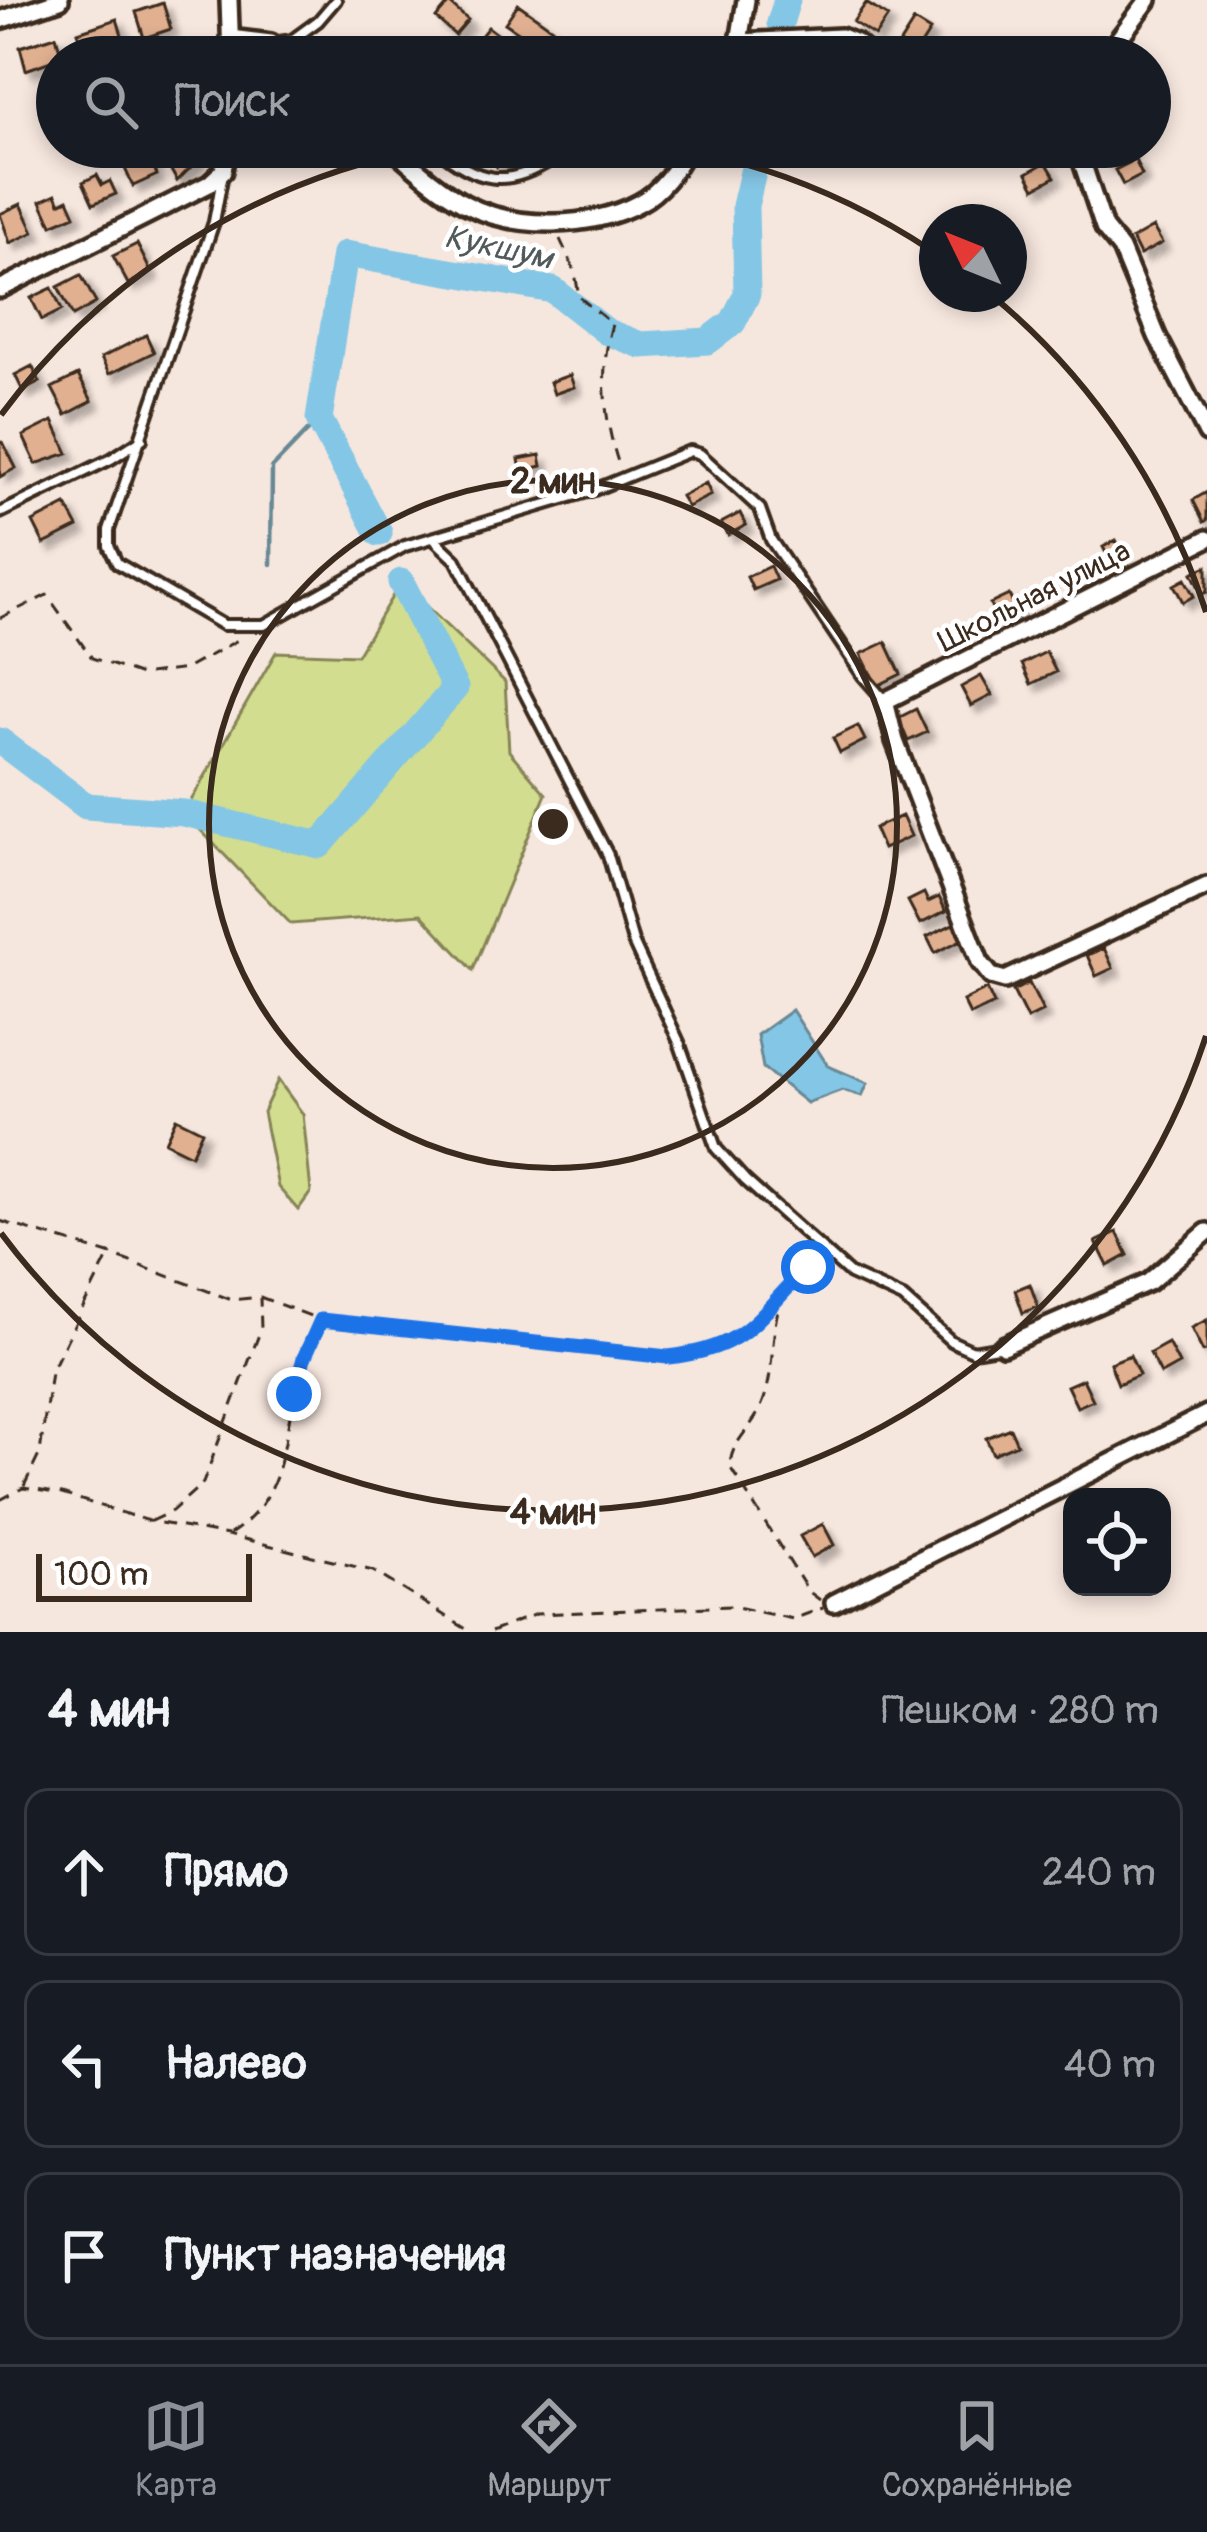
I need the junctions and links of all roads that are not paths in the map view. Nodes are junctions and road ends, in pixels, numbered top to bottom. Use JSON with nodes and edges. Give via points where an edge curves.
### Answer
{"nodes":[{"id":1,"x":60,"y":0,"type":"edge"},
{"id":2,"x":229,"y":0,"type":"edge"},
{"id":3,"x":336,"y":0,"type":"edge"},
{"id":4,"x":746,"y":0,"type":"edge"},
{"id":5,"x":1148,"y":0,"type":"edge"},
{"id":6,"x":0,"y":20,"type":"edge"},
{"id":7,"x":230,"y":36,"type":"edge"},
{"id":8,"x":303,"y":36,"type":"edge"},
{"id":9,"x":738,"y":36,"type":"edge"},
{"id":10,"x":1121,"y":36,"type":"edge"},
{"id":11,"x":224,"y":168,"type":"edge"},
{"id":12,"x":419,"y":168,"type":"edge"},
{"id":13,"x":466,"y":168,"type":"edge"},
{"id":14,"x":538,"y":168,"type":"edge"},
{"id":15,"x":675,"y":168,"type":"edge"},
{"id":16,"x":1084,"y":168,"type":"edge"},
{"id":17,"x":223,"y":171,"type":"junction"},
{"id":18,"x":0,"y":289,"type":"edge"},
{"id":19,"x":1207,"y":434,"type":"edge"},
{"id":20,"x":143,"y":438,"type":"junction"},
{"id":21,"x":0,"y":513,"type":"edge"},
{"id":22,"x":1207,"y":539,"type":"edge"},
{"id":23,"x":435,"y":540,"type":"junction"},
{"id":24,"x":885,"y":701,"type":"junction"},
{"id":25,"x":1207,"y":886,"type":"edge"},
{"id":26,"x":1207,"y":1232,"type":"edge"},
{"id":27,"x":1003,"y":1346,"type":"joint"},
{"id":28,"x":1207,"y":1414,"type":"edge"},
{"id":29,"x":834,"y":1603,"type":"road end"}],
"edges":[{"from":1,"to":6,"type":"street"},
{"from":2,"to":7,"type":"street"},
{"from":3,"to":8,"type":"lane"},
{"from":4,"to":9,"type":"street"},
{"from":5,"to":10,"type":"street"},
{"from":11,"to":17,"type":"street"},
{"from":12,"to":15,"type":"street","via":[[467,205],[551,222],[641,202]]},
{"from":13,"to":14,"type":"lane","via":[[503,179]]},
{"from":16,"to":19,"type":"street","via":[[1104,228]]},
{"from":17,"to":18,"type":"street"},
{"from":17,"to":20,"type":"lane","via":[[214,222]]},
{"from":20,"to":21,"type":"lane"},
{"from":20,"to":23,"type":"lane","via":[[109,546],[117,563],[223,625],[264,625],[405,546]]},
{"from":22,"to":24,"type":"street","name":"Школьная улица"},
{"from":23,"to":24,"type":"lane","via":[[700,454],[760,509],[771,539]]},
{"from":23,"to":27,"type":"lane","via":[[456,560],[608,855],[633,942],[716,1148],[850,1274],[903,1298],[951,1341],[974,1351]]},
{"from":24,"to":25,"type":"street","via":[[991,976],[1006,980]]},
{"from":26,"to":27,"type":"street","via":[[1149,1282]]},
{"from":28,"to":29,"type":"street"}]}
